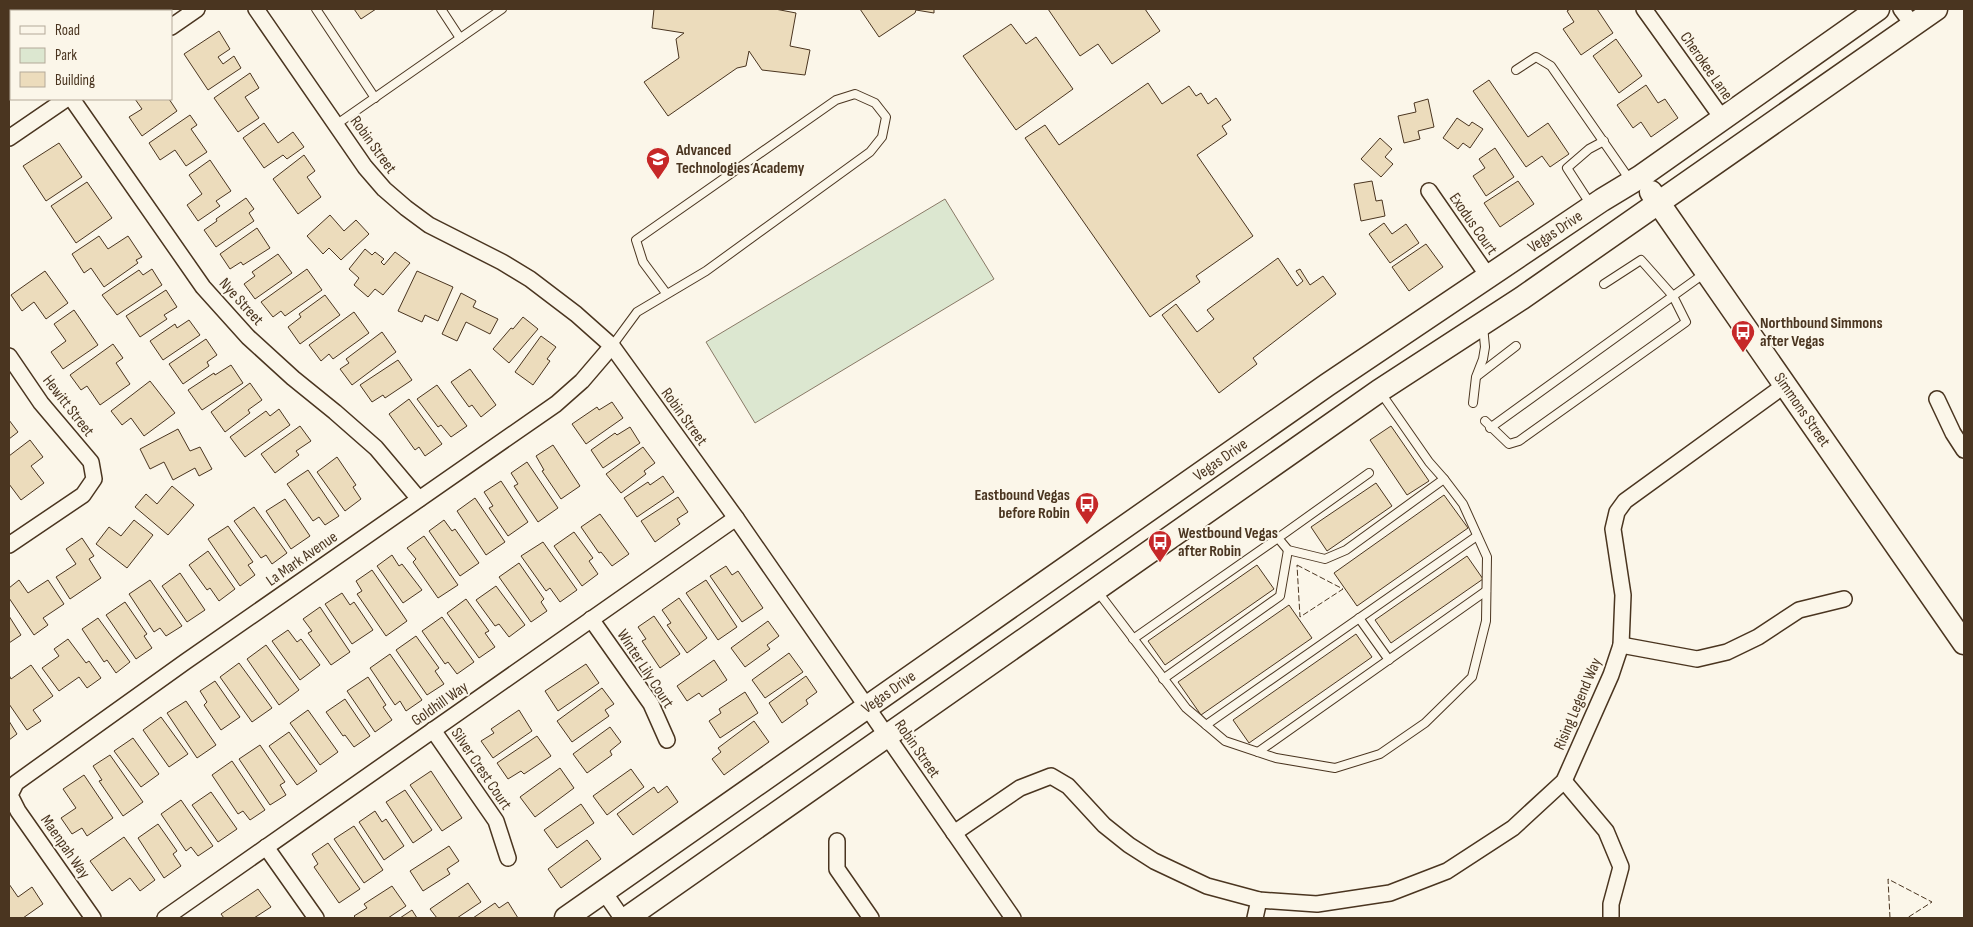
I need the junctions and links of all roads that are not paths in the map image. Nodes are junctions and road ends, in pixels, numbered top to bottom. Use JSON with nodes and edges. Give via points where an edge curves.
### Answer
{"nodes":[{"id":1,"x":197,"y":9,"type":"edge"},
{"id":2,"x":256,"y":9,"type":"edge"},
{"id":3,"x":316,"y":9,"type":"edge"},
{"id":4,"x":441,"y":9,"type":"edge"},
{"id":5,"x":502,"y":9,"type":"edge"},
{"id":6,"x":1644,"y":9,"type":"edge"},
{"id":7,"x":1878,"y":9,"type":"edge"},
{"id":8,"x":1936,"y":9,"type":"edge"},
{"id":9,"x":1907,"y":17,"type":"edge"},
{"id":10,"x":172,"y":26,"type":"edge"},
{"id":11,"x":460,"y":38,"type":"junction"},
{"id":12,"x":1516,"y":70,"type":"dead end"},
{"id":13,"x":375,"y":98,"type":"junction"},
{"id":14,"x":65,"y":100,"type":"edge"},
{"id":15,"x":73,"y":100,"type":"edge"},
{"id":16,"x":1722,"y":118,"type":"junction"},
{"id":17,"x":337,"y":124,"type":"junction"},
{"id":18,"x":9,"y":138,"type":"edge"},
{"id":19,"x":1604,"y":141,"type":"junction"},
{"id":20,"x":1636,"y":179,"type":"junction"},
{"id":21,"x":1429,"y":192,"type":"dead end"},
{"id":22,"x":1658,"y":203,"type":"junction"},
{"id":23,"x":1592,"y":206,"type":"junction"},
{"id":24,"x":1706,"y":272,"type":"junction"},
{"id":25,"x":1488,"y":276,"type":"junction"},
{"id":26,"x":1604,"y":284,"type":"dead end"},
{"id":27,"x":666,"y":294,"type":"junction"},
{"id":28,"x":1673,"y":296,"type":"junction"},
{"id":29,"x":1482,"y":324,"type":"junction"},
{"id":30,"x":612,"y":346,"type":"junction"},
{"id":31,"x":1516,"y":346,"type":"dead end"},
{"id":32,"x":9,"y":356,"type":"edge"},
{"id":33,"x":1476,"y":377,"type":"junction"},
{"id":34,"x":1785,"y":385,"type":"junction"},
{"id":35,"x":1380,"y":391,"type":"junction"},
{"id":36,"x":1937,"y":399,"type":"dead end"},
{"id":37,"x":1472,"y":403,"type":"dead end"},
{"id":38,"x":1964,"y":450,"type":"edge"},
{"id":39,"x":1208,"y":468,"type":"junction"},
{"id":40,"x":1369,"y":473,"type":"dead end"},
{"id":41,"x":1444,"y":479,"type":"junction"},
{"id":42,"x":1230,"y":497,"type":"junction"},
{"id":43,"x":419,"y":499,"type":"junction"},
{"id":44,"x":736,"y":518,"type":"junction"},
{"id":45,"x":1477,"y":536,"type":"junction"},
{"id":46,"x":1278,"y":538,"type":"junction"},
{"id":47,"x":9,"y":545,"type":"edge"},
{"id":48,"x":1288,"y":550,"type":"junction"},
{"id":49,"x":1097,"y":590,"type":"junction"},
{"id":50,"x":1486,"y":591,"type":"junction"},
{"id":51,"x":1844,"y":599,"type":"dead end"},
{"id":52,"x":1359,"y":618,"type":"junction"},
{"id":53,"x":592,"y":619,"type":"junction"},
{"id":54,"x":1133,"y":639,"type":"junction"},
{"id":55,"x":1964,"y":643,"type":"edge"},
{"id":56,"x":1621,"y":645,"type":"junction"},
{"id":57,"x":1388,"y":660,"type":"junction"},
{"id":58,"x":1163,"y":679,"type":"junction"},
{"id":59,"x":868,"y":708,"type":"junction"},
{"id":60,"x":1206,"y":725,"type":"junction"},
{"id":61,"x":433,"y":730,"type":"junction"},
{"id":62,"x":887,"y":736,"type":"junction"},
{"id":63,"x":666,"y":740,"type":"dead end"},
{"id":64,"x":1258,"y":752,"type":"junction"},
{"id":65,"x":1564,"y":781,"type":"junction"},
{"id":66,"x":10,"y":795,"type":"joint"},
{"id":67,"x":954,"y":834,"type":"junction"},
{"id":68,"x":837,"y":841,"type":"dead end"},
{"id":69,"x":266,"y":847,"type":"junction"},
{"id":70,"x":508,"y":858,"type":"dead end"},
{"id":71,"x":604,"y":892,"type":"junction"},
{"id":72,"x":1259,"y":900,"type":"junction"},
{"id":73,"x":93,"y":918,"type":"edge"},
{"id":74,"x":165,"y":918,"type":"edge"},
{"id":75,"x":316,"y":918,"type":"edge"},
{"id":76,"x":566,"y":918,"type":"edge"},
{"id":77,"x":622,"y":918,"type":"edge"},
{"id":78,"x":627,"y":918,"type":"edge"},
{"id":79,"x":871,"y":918,"type":"edge"},
{"id":80,"x":1013,"y":918,"type":"edge"},
{"id":81,"x":1255,"y":918,"type":"edge"},
{"id":82,"x":1611,"y":918,"type":"edge"}],
"edges":[{"from":1,"to":10,"type":"street"},
{"from":2,"to":17,"type":"street","name":"Robin Street"},
{"from":3,"to":13,"type":"lane"},
{"from":4,"to":11,"type":"lane"},
{"from":5,"to":11,"type":"lane"},
{"from":6,"to":16,"type":"street","name":"Cherokee Lane"},
{"from":7,"to":16,"type":"main road","name":"Vegas Drive"},
{"from":8,"to":9,"type":"main road"},
{"from":9,"to":22,"type":"main road"},
{"from":11,"to":13,"type":"lane"},
{"from":12,"to":19,"type":"lane","via":[[1536,57],[1550,66]]},
{"from":13,"to":17,"type":"lane"},
{"from":14,"to":18,"type":"street"},
{"from":15,"to":43,"type":"street","name":"Nye Street","via":[[203,287],[248,338],[376,448]]},
{"from":16,"to":20,"type":"main road","name":"Vegas Drive"},
{"from":17,"to":30,"type":"street","name":"Robin Street","via":[[365,166],[406,208],[429,225],[530,279]]},
{"from":19,"to":20,"type":"lane"},
{"from":19,"to":23,"type":"lane","via":[[1567,168]]},
{"from":20,"to":22,"type":"main road","name":"Simmons Street"},
{"from":20,"to":23,"type":"main road","name":"Vegas Drive"},
{"from":21,"to":25,"type":"street","name":"Exodus Court"},
{"from":22,"to":24,"type":"main road","name":"Simmons Street"},
{"from":22,"to":29,"type":"main road"},
{"from":23,"to":25,"type":"main road","name":"Vegas Drive"},
{"from":24,"to":28,"type":"lane"},
{"from":24,"to":34,"type":"main road","name":"Simmons Street"},
{"from":25,"to":39,"type":"main road","name":"Vegas Drive"},
{"from":26,"to":28,"type":"lane","via":[[1641,260]]},
{"from":27,"to":27,"type":"lane","via":[[706,271],[870,152],[882,137],[886,117],[875,103],[855,94],[836,100],[636,240],[643,262]]},
{"from":27,"to":30,"type":"lane","via":[[637,312]]},
{"from":28,"to":28,"type":"lane","via":[[1686,322],[1519,441],[1509,444],[1488,424]]},
{"from":29,"to":33,"type":"lane","via":[[1485,348]]},
{"from":29,"to":35,"type":"main road"},
{"from":30,"to":43,"type":"street","name":"La Mark Avenue","via":[[582,381],[556,404]]},
{"from":30,"to":44,"type":"street","name":"Robin Street"},
{"from":31,"to":33,"type":"lane"},
{"from":32,"to":47,"type":"street","name":"Hewitt Street","via":[[41,403],[91,462],[94,479],[83,495]]},
{"from":33,"to":37,"type":"lane"},
{"from":34,"to":55,"type":"main road","name":"Simmons Street"},
{"from":34,"to":56,"type":"street","name":"Rising Legend Way","via":[[1625,500],[1617,512],[1613,529],[1622,595]]},
{"from":35,"to":41,"type":"lane"},
{"from":35,"to":42,"type":"main road"},
{"from":36,"to":38,"type":"street"},
{"from":39,"to":42,"type":"main road"},
{"from":39,"to":59,"type":"main road","name":"Vegas Drive"},
{"from":40,"to":46,"type":"lane"},
{"from":41,"to":45,"type":"lane","via":[[1463,504]]},
{"from":41,"to":48,"type":"lane","via":[[1346,550],[1325,559]]},
{"from":42,"to":49,"type":"main road"},
{"from":43,"to":66,"type":"street","name":"La Mark Avenue","via":[[32,771],[16,783]]},
{"from":44,"to":53,"type":"street","name":"Goldhill Way"},
{"from":44,"to":59,"type":"street","name":"Robin Street"},
{"from":45,"to":50,"type":"lane","via":[[1487,557]]},
{"from":45,"to":52,"type":"lane"},
{"from":46,"to":48,"type":"lane"},
{"from":46,"to":54,"type":"lane"},
{"from":48,"to":58,"type":"lane","via":[[1280,596]]},
{"from":49,"to":54,"type":"lane"},
{"from":49,"to":62,"type":"main road"},
{"from":50,"to":57,"type":"lane"},
{"from":50,"to":64,"type":"lane","via":[[1486,621],[1472,677],[1425,723],[1380,754],[1335,768]]},
{"from":51,"to":56,"type":"street","via":[[1799,610],[1758,637],[1727,652],[1697,659]]},
{"from":52,"to":57,"type":"lane"},
{"from":52,"to":60,"type":"lane"},
{"from":53,"to":61,"type":"street","name":"Goldhill Way"},
{"from":53,"to":63,"type":"street","name":"Winter Lily Court","via":[[651,704]]},
{"from":54,"to":58,"type":"lane"},
{"from":56,"to":65,"type":"street","name":"Rising Legend Way"},
{"from":57,"to":64,"type":"lane"},
{"from":58,"to":60,"type":"lane","via":[[1186,708]]},
{"from":59,"to":62,"type":"street","name":"Robin Street"},
{"from":59,"to":71,"type":"main road","name":"Vegas Drive"},
{"from":60,"to":64,"type":"lane","via":[[1225,741]]},
{"from":61,"to":69,"type":"street","name":"Goldhill Way"},
{"from":61,"to":70,"type":"street","name":"Silver Crest Court","via":[[496,821]]},
{"from":62,"to":67,"type":"street","name":"Robin Street"},
{"from":62,"to":78,"type":"main road"},
{"from":65,"to":72,"type":"street","name":"Rising Legend Way","via":[[1513,828],[1447,871],[1390,893],[1317,904]]},
{"from":65,"to":82,"type":"street","via":[[1606,831],[1621,867],[1611,904]]},
{"from":66,"to":73,"type":"street","name":"Maenpah Way"},
{"from":67,"to":72,"type":"street","name":"Rising Legend Way","via":[[1020,788],[1051,776],[1068,786],[1104,825],[1154,861],[1208,886]]},
{"from":67,"to":80,"type":"street","name":"Robin Street"},
{"from":68,"to":79,"type":"street","via":[[838,869]]},
{"from":69,"to":74,"type":"street","name":"Goldhill Way"},
{"from":69,"to":75,"type":"street"},
{"from":71,"to":76,"type":"main road","name":"Vegas Drive"},
{"from":71,"to":77,"type":"street"},
{"from":72,"to":81,"type":"street"}]}
